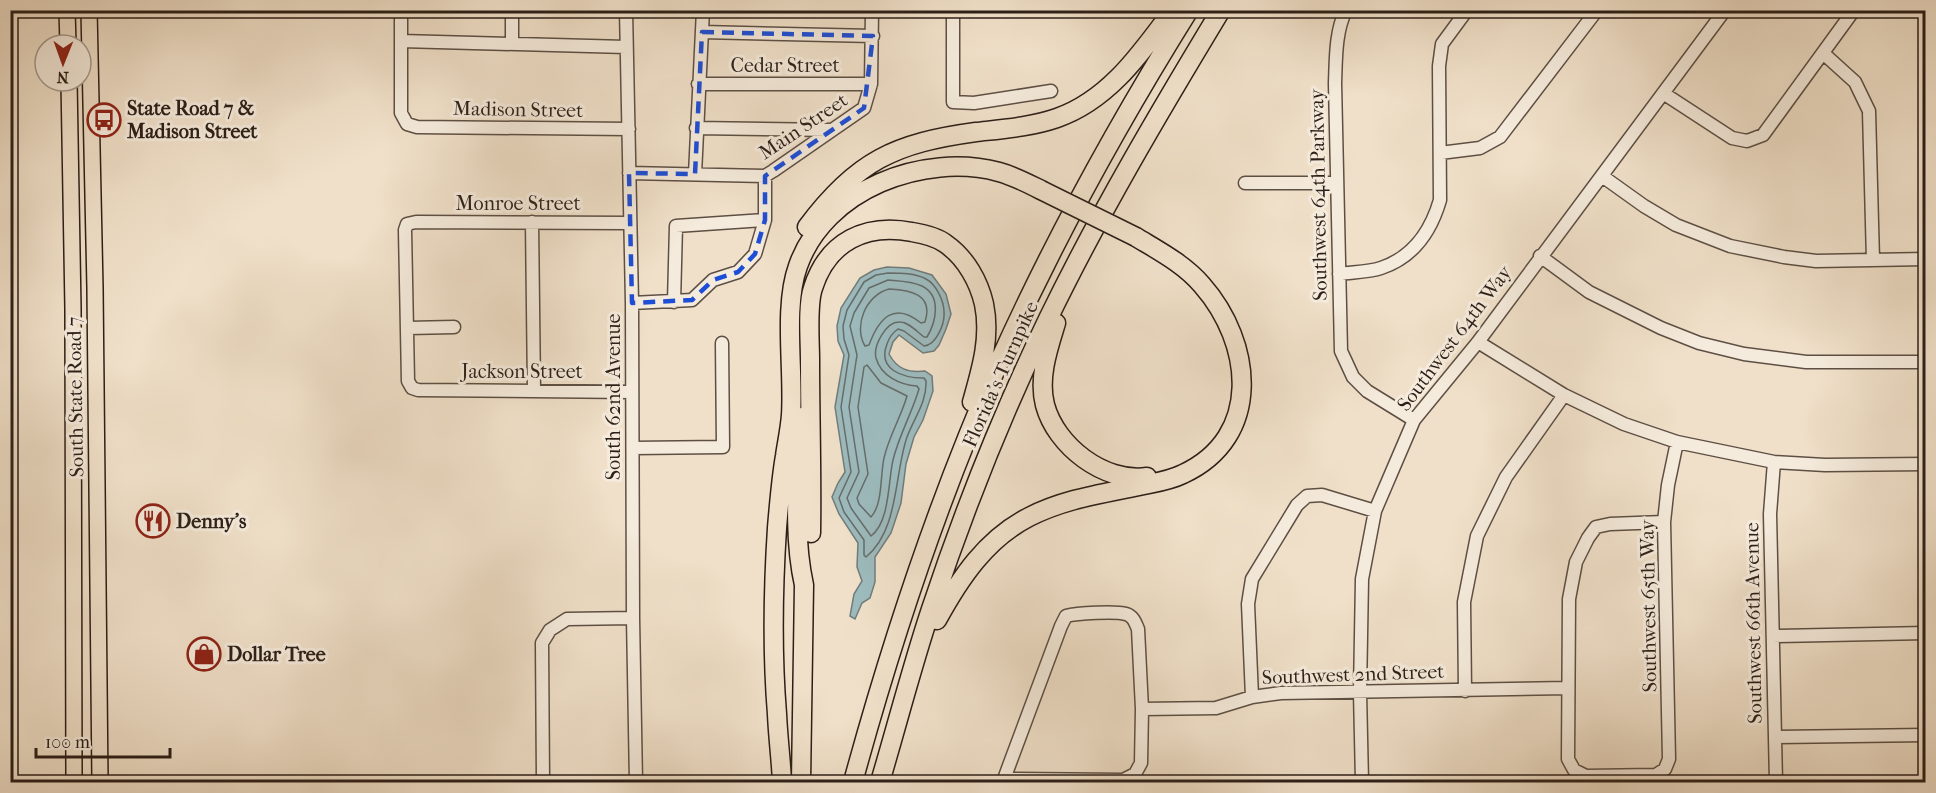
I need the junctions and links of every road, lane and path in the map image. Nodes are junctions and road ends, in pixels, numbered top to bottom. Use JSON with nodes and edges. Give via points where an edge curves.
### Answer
{"nodes":[{"id":1,"x":67,"y":10,"type":"edge"},
{"id":2,"x":89,"y":10,"type":"edge"},
{"id":3,"x":401,"y":10,"type":"edge"},
{"id":4,"x":512,"y":10,"type":"edge"},
{"id":5,"x":626,"y":10,"type":"edge"},
{"id":6,"x":703,"y":10,"type":"edge"},
{"id":7,"x":872,"y":10,"type":"edge"},
{"id":8,"x":953,"y":10,"type":"edge"},
{"id":9,"x":1173,"y":10,"type":"edge"},
{"id":10,"x":1189,"y":10,"type":"edge"},
{"id":11,"x":1221,"y":10,"type":"edge"},
{"id":12,"x":1346,"y":10,"type":"edge"},
{"id":13,"x":1467,"y":10,"type":"edge"},
{"id":14,"x":1597,"y":10,"type":"edge"},
{"id":15,"x":1854,"y":10,"type":"edge"},
{"id":16,"x":1724,"y":11,"type":"edge"},
{"id":17,"x":702,"y":32,"type":"junction"},
{"id":18,"x":73,"y":33,"type":"edge"},
{"id":19,"x":80,"y":33,"type":"edge"},
{"id":20,"x":873,"y":36,"type":"junction"},
{"id":21,"x":401,"y":41,"type":"junction"},
{"id":22,"x":512,"y":43,"type":"junction"},
{"id":23,"x":626,"y":47,"type":"junction"},
{"id":24,"x":1823,"y":53,"type":"junction"},
{"id":25,"x":698,"y":84,"type":"junction"},
{"id":26,"x":871,"y":84,"type":"junction"},
{"id":27,"x":1051,"y":91,"type":"dead end"},
{"id":28,"x":69,"y":93,"type":"edge"},
{"id":29,"x":90,"y":93,"type":"edge"},
{"id":30,"x":1663,"y":93,"type":"junction"},
{"id":31,"x":696,"y":128,"type":"junction"},
{"id":32,"x":629,"y":129,"type":"junction"},
{"id":33,"x":833,"y":130,"type":"junction"},
{"id":34,"x":1440,"y":153,"type":"junction"},
{"id":35,"x":629,"y":173,"type":"junction"},
{"id":36,"x":695,"y":174,"type":"junction"},
{"id":37,"x":765,"y":176,"type":"junction"},
{"id":38,"x":1602,"y":176,"type":"junction"},
{"id":39,"x":1245,"y":183,"type":"dead end"},
{"id":40,"x":1336,"y":183,"type":"junction"},
{"id":41,"x":1038,"y":194,"type":"junction"},
{"id":42,"x":765,"y":220,"type":"junction"},
{"id":43,"x":532,"y":222,"type":"junction"},
{"id":44,"x":630,"y":223,"type":"junction"},
{"id":45,"x":1132,"y":241,"type":"junction"},
{"id":46,"x":1540,"y":256,"type":"junction"},
{"id":47,"x":1926,"y":259,"type":"edge"},
{"id":48,"x":1873,"y":260,"type":"junction"},
{"id":49,"x":1072,"y":270,"type":"junction"},
{"id":50,"x":1340,"y":274,"type":"junction"},
{"id":51,"x":674,"y":302,"type":"junction"},
{"id":52,"x":632,"y":303,"type":"junction"},
{"id":53,"x":408,"y":327,"type":"junction"},
{"id":54,"x":454,"y":327,"type":"dead end"},
{"id":55,"x":722,"y":342,"type":"dead end"},
{"id":56,"x":1478,"y":342,"type":"junction"},
{"id":57,"x":1926,"y":362,"type":"edge"},
{"id":58,"x":534,"y":391,"type":"junction"},
{"id":59,"x":632,"y":392,"type":"junction"},
{"id":60,"x":1564,"y":395,"type":"junction"},
{"id":61,"x":1414,"y":420,"type":"junction"},
{"id":62,"x":1677,"y":442,"type":"junction"},
{"id":63,"x":633,"y":448,"type":"junction"},
{"id":64,"x":784,"y":458,"type":"junction"},
{"id":65,"x":1774,"y":462,"type":"junction"},
{"id":66,"x":1926,"y":464,"type":"edge"},
{"id":67,"x":1375,"y":511,"type":"junction"},
{"id":68,"x":935,"y":522,"type":"junction"},
{"id":69,"x":1664,"y":522,"type":"junction"},
{"id":70,"x":804,"y":585,"type":"junction"},
{"id":71,"x":633,"y":618,"type":"junction"},
{"id":72,"x":1926,"y":633,"type":"edge"},
{"id":73,"x":1773,"y":636,"type":"junction"},
{"id":74,"x":916,"y":658,"type":"junction"},
{"id":75,"x":1567,"y":688,"type":"junction"},
{"id":76,"x":1466,"y":691,"type":"junction"},
{"id":77,"x":1360,"y":692,"type":"junction"},
{"id":78,"x":1252,"y":697,"type":"junction"},
{"id":79,"x":1142,"y":709,"type":"junction"},
{"id":80,"x":1926,"y":735,"type":"edge"},
{"id":81,"x":1775,"y":737,"type":"junction"},
{"id":82,"x":1004,"y":781,"type":"edge"},
{"id":83,"x":74,"y":783,"type":"edge"},
{"id":84,"x":100,"y":783,"type":"edge"},
{"id":85,"x":543,"y":783,"type":"edge"},
{"id":86,"x":636,"y":783,"type":"edge"},
{"id":87,"x":782,"y":783,"type":"edge"},
{"id":88,"x":801,"y":783,"type":"edge"},
{"id":89,"x":853,"y":783,"type":"edge"},
{"id":90,"x":880,"y":783,"type":"edge"},
{"id":91,"x":1362,"y":783,"type":"edge"},
{"id":92,"x":1776,"y":783,"type":"edge"}],
"edges":[{"from":1,"to":18,"type":"main road","name":"South State Road 7"},
{"from":2,"to":19,"type":"main road","name":"South State Road 7"},
{"from":3,"to":21,"type":"street"},
{"from":4,"to":22,"type":"street"},
{"from":5,"to":23,"type":"street","name":"South 62nd Avenue"},
{"from":6,"to":17,"type":"street"},
{"from":7,"to":20,"type":"street","name":"Main Street"},
{"from":8,"to":27,"type":"street","via":[[953,102],[974,103]]},
{"from":9,"to":64,"type":"highway","via":[[1137,58],[1092,100],[1058,118],[909,145],[868,165],[827,200],[787,260],[781,285],[780,416]]},
{"from":10,"to":68,"type":"highway","name":"Florida's Turnpike","via":[[1059,237],[999,362]]},
{"from":11,"to":49,"type":"highway","name":"Florida's Turnpike","via":[[1140,143]]},
{"from":12,"to":40,"type":"street","name":"Southwest 64th Parkway","via":[[1336,48]]},
{"from":13,"to":34,"type":"street","via":[[1442,44]]},
{"from":14,"to":34,"type":"street","via":[[1500,137],[1480,148]]},
{"from":15,"to":24,"type":"street"},
{"from":16,"to":30,"type":"street","name":"Southwest 64th Way"},
{"from":17,"to":20,"type":"street"},
{"from":17,"to":25,"type":"street"},
{"from":20,"to":26,"type":"street","name":"Main Street"},
{"from":21,"to":22,"type":"street"},
{"from":21,"to":32,"type":"street","name":"Madison Street","via":[[401,113],[407,124]]},
{"from":22,"to":23,"type":"street"},
{"from":23,"to":32,"type":"street","name":"South 62nd Avenue"},
{"from":24,"to":30,"type":"street","via":[[1763,135],[1747,141],[1732,138]]},
{"from":24,"to":48,"type":"street","via":[[1855,82],[1869,111]]},
{"from":25,"to":26,"type":"street","name":"Cedar Street"},
{"from":25,"to":31,"type":"street"},
{"from":26,"to":33,"type":"street","name":"Main Street","via":[[864,108]]},
{"from":28,"to":83,"type":"main road","name":"South State Road 7"},
{"from":29,"to":84,"type":"main road","name":"South State Road 7"},
{"from":30,"to":38,"type":"street","name":"Southwest 64th Way"},
{"from":31,"to":33,"type":"street"},
{"from":31,"to":36,"type":"street"},
{"from":32,"to":35,"type":"street","name":"South 62nd Avenue"},
{"from":33,"to":37,"type":"street","name":"Main Street"},
{"from":34,"to":50,"type":"street","via":[[1440,200],[1434,220],[1422,238],[1405,256],[1380,268]]},
{"from":35,"to":36,"type":"street","name":"Main Street"},
{"from":35,"to":44,"type":"street","name":"South 62nd Avenue"},
{"from":36,"to":37,"type":"street","name":"Main Street"},
{"from":37,"to":42,"type":"street"},
{"from":38,"to":46,"type":"street","name":"Southwest 64th Way"},
{"from":38,"to":48,"type":"street","via":[[1676,225],[1730,246],[1816,261]]},
{"from":39,"to":40,"type":"street"},
{"from":40,"to":50,"type":"street","name":"Southwest 64th Parkway"},
{"from":41,"to":45,"type":"highway"},
{"from":41,"to":64,"type":"highway","via":[[998,172],[926,170],[883,182],[852,199],[827,220],[810,241],[791,289],[791,416]]},
{"from":41,"to":70,"type":"highway","via":[[963,176],[907,183],[853,210],[830,228],[815,249],[801,292],[799,524]]},
{"from":42,"to":51,"type":"street","via":[[755,254],[738,272],[713,280],[692,300]]},
{"from":42,"to":51,"type":"street","via":[[676,226]]},
{"from":43,"to":44,"type":"street","name":"Monroe Street"},
{"from":43,"to":53,"type":"street","name":"Monroe Street","via":[[407,224]]},
{"from":43,"to":58,"type":"street"},
{"from":44,"to":52,"type":"street","name":"South 62nd Avenue"},
{"from":45,"to":49,"type":"highway","via":[[1185,282],[1214,317],[1233,359],[1233,404],[1220,436],[1195,461],[1178,470],[1142,478],[1107,471],[1072,449],[1056,429],[1045,405],[1043,378]]},
{"from":45,"to":74,"type":"highway","via":[[1167,256],[1189,272],[1226,320],[1236,342],[1242,387],[1229,431],[1217,449],[1182,475],[1068,500],[1029,517],[1000,536],[956,585]]},
{"from":46,"to":56,"type":"street","name":"Southwest 64th Way"},
{"from":46,"to":57,"type":"street","via":[[1589,292],[1699,343],[1806,362]]},
{"from":47,"to":48,"type":"street"},
{"from":49,"to":74,"type":"highway","name":"Florida's Turnpike","via":[[988,456]]},
{"from":50,"to":61,"type":"street","name":"Southwest 64th Parkway","via":[[1341,351],[1353,377],[1367,392]]},
{"from":51,"to":52,"type":"street"},
{"from":52,"to":59,"type":"street","name":"South 62nd Avenue"},
{"from":53,"to":54,"type":"street"},
{"from":53,"to":58,"type":"street","name":"Jackson Street","via":[[408,381],[412,388]]},
{"from":55,"to":63,"type":"street","via":[[723,447]]},
{"from":56,"to":60,"type":"street"},
{"from":56,"to":61,"type":"street","name":"Southwest 64th Way"},
{"from":58,"to":59,"type":"street","name":"Jackson Street"},
{"from":59,"to":63,"type":"street","name":"South 62nd Avenue"},
{"from":60,"to":62,"type":"street","via":[[1624,424]]},
{"from":60,"to":76,"type":"street","via":[[1506,477],[1476,536],[1464,602]]},
{"from":61,"to":67,"type":"street","name":"Southwest 64th Way"},
{"from":62,"to":65,"type":"street"},
{"from":62,"to":69,"type":"street","name":"Southwest 65th Way"},
{"from":63,"to":71,"type":"street","name":"South 62nd Avenue"},
{"from":64,"to":87,"type":"highway","via":[[777,528],[774,657]]},
{"from":65,"to":66,"type":"street"},
{"from":65,"to":73,"type":"street","name":"Southwest 66th Avenue","via":[[1770,514]]},
{"from":67,"to":77,"type":"street","name":"Southwest 64th Way","via":[[1362,579]]},
{"from":67,"to":78,"type":"street","via":[[1322,495],[1307,496],[1297,505],[1252,579],[1248,604]]},
{"from":68,"to":70,"type":"highway","via":[[952,455],[985,357],[984,305],[978,283],[965,262],[946,244],[924,234],[878,229],[856,235],[835,251],[820,269],[812,291],[811,531]]},
{"from":68,"to":89,"type":"highway","name":"Florida's Turnpike","via":[[899,624]]},
{"from":69,"to":75,"type":"street","via":[[1610,524],[1596,527],[1588,538],[1576,562],[1569,599]]},
{"from":69,"to":75,"type":"street","name":"Southwest 65th Way","via":[[1669,759],[1665,769],[1656,775],[1586,776],[1574,770],[1568,759]]},
{"from":70,"to":88,"type":"highway"},
{"from":71,"to":85,"type":"street","via":[[567,619],[550,630],[542,643]]},
{"from":71,"to":86,"type":"street","name":"South 62nd Avenue"},
{"from":72,"to":73,"type":"street"},
{"from":73,"to":81,"type":"street","name":"Southwest 66th Avenue"},
{"from":74,"to":90,"type":"highway","name":"Florida's Turnpike"},
{"from":75,"to":76,"type":"street","name":"Southwest 2nd Street"},
{"from":76,"to":77,"type":"street","name":"Southwest 2nd Street"},
{"from":77,"to":78,"type":"street","name":"Southwest 2nd Street"},
{"from":77,"to":91,"type":"street","name":"Southwest 64th Way"},
{"from":78,"to":79,"type":"street","name":"Southwest 2nd Street","via":[[1216,708]]},
{"from":79,"to":82,"type":"street","via":[[1140,764],[1135,774],[1123,780]]},
{"from":79,"to":82,"type":"street","via":[[1138,628],[1133,618],[1125,614],[1066,615]]},
{"from":80,"to":81,"type":"street"},
{"from":81,"to":92,"type":"street","name":"Southwest 66th Avenue"}]}
